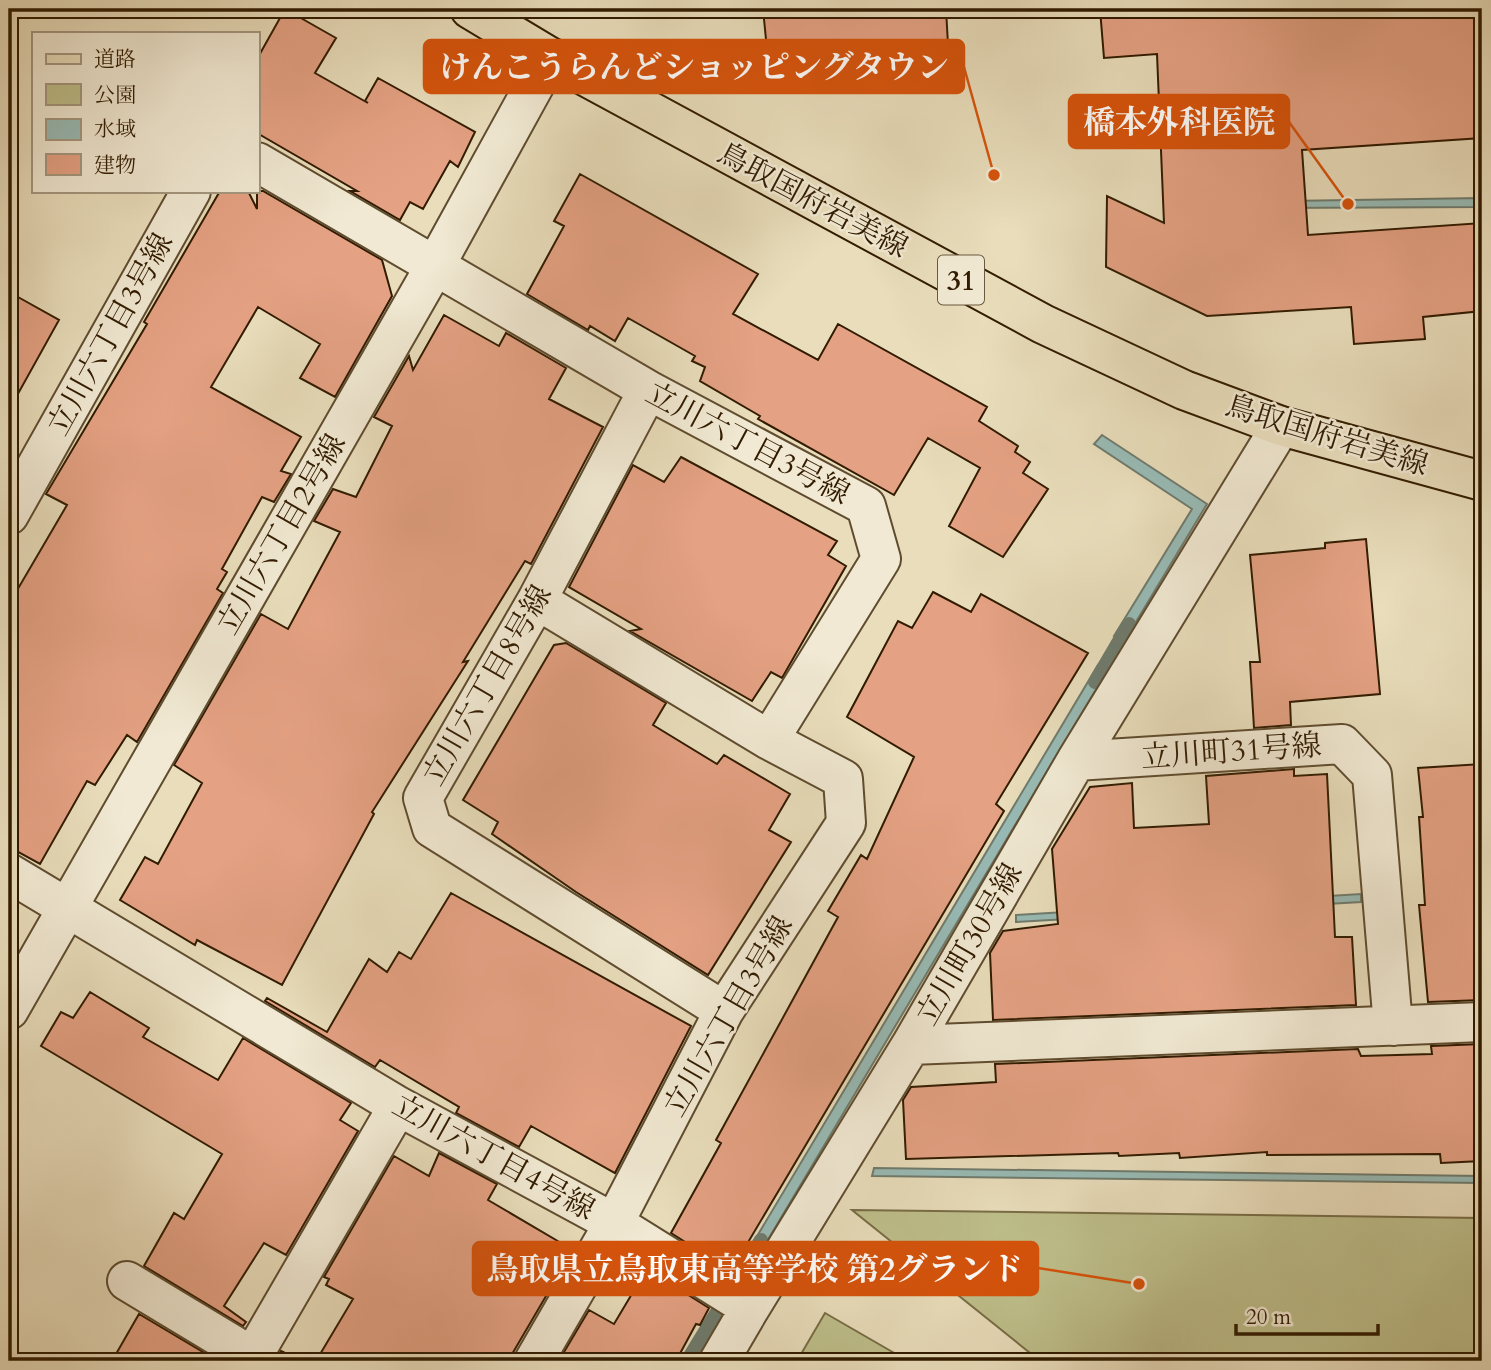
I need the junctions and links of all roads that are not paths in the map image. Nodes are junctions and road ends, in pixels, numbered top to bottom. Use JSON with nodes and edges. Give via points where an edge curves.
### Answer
{"nodes":[{"id":1,"x":470,"y":9,"type":"edge"},
{"id":2,"x":550,"y":57,"type":"junction"},
{"id":3,"x":259,"y":163,"type":"edge"},
{"id":4,"x":190,"y":192,"type":"edge"},
{"id":5,"x":435,"y":266,"type":"junction"},
{"id":6,"x":648,"y":390,"type":"junction"},
{"id":7,"x":1281,"y":426,"type":"junction"},
{"id":8,"x":1482,"y":481,"type":"edge"},
{"id":9,"x":9,"y":515,"type":"edge"},
{"id":10,"x":537,"y":600,"type":"junction"},
{"id":11,"x":769,"y":740,"type":"junction"},
{"id":12,"x":1076,"y":761,"type":"junction"},
{"id":13,"x":9,"y":873,"type":"edge"},
{"id":14,"x":66,"y":906,"type":"junction"},
{"id":15,"x":9,"y":1010,"type":"edge"},
{"id":16,"x":724,"y":1010,"type":"junction"},
{"id":17,"x":1482,"y":1022,"type":"edge"},
{"id":18,"x":1392,"y":1026,"type":"junction"},
{"id":19,"x":911,"y":1045,"type":"junction"},
{"id":20,"x":398,"y":1105,"type":"junction"},
{"id":21,"x":614,"y":1223,"type":"junction"},
{"id":22,"x":127,"y":1281,"type":"dead end"},
{"id":23,"x":750,"y":1308,"type":"junction"},
{"id":24,"x":251,"y":1359,"type":"edge"},
{"id":25,"x":534,"y":1361,"type":"edge"},
{"id":26,"x":719,"y":1361,"type":"edge"}],
"edges":[{"from":1,"to":2,"type":"main road","name":"鳥取国府岩美線","number":"31"},
{"from":2,"to":5,"type":"street","name":"立川六丁目2号線"},
{"from":2,"to":7,"type":"main road","name":"鳥取国府岩美線","number":"31","via":[[1043,324],[1184,390]]},
{"from":3,"to":5,"type":"street","name":"立川六丁目3号線"},
{"from":4,"to":9,"type":"street","name":"立川六丁目3号線"},
{"from":5,"to":6,"type":"street","name":"立川六丁目3号線"},
{"from":5,"to":14,"type":"street","name":"立川六丁目2号線"},
{"from":6,"to":10,"type":"street","name":"立川六丁目8号線"},
{"from":6,"to":11,"type":"street","name":"立川六丁目3号線","via":[[866,506],[881,559]]},
{"from":7,"to":8,"type":"main road","name":"鳥取国府岩美線","number":"31"},
{"from":7,"to":12,"type":"street","name":"立川町30号線"},
{"from":10,"to":11,"type":"street"},
{"from":10,"to":16,"type":"street","name":"立川六丁目8号線","via":[[423,798],[432,828]]},
{"from":11,"to":16,"type":"street","name":"立川六丁目3号線","via":[[843,779],[846,823]]},
{"from":12,"to":18,"type":"street","name":"立川町31号線","via":[[1342,744],[1373,775]]},
{"from":12,"to":19,"type":"street","name":"立川町30号線"},
{"from":13,"to":14,"type":"street","name":"立川六丁目4号線"},
{"from":14,"to":15,"type":"street","name":"立川六丁目2号線"},
{"from":14,"to":20,"type":"street","name":"立川六丁目4号線"},
{"from":16,"to":21,"type":"street","name":"立川六丁目3号線"},
{"from":17,"to":18,"type":"street","name":"立川町30号線"},
{"from":18,"to":19,"type":"street","name":"立川町30号線"},
{"from":19,"to":23,"type":"street"},
{"from":20,"to":21,"type":"street","name":"立川六丁目4号線"},
{"from":20,"to":24,"type":"street"},
{"from":21,"to":23,"type":"street","name":"立川六丁目4号線"},
{"from":21,"to":25,"type":"street","name":"立川六丁目3号線"},
{"from":22,"to":24,"type":"street"},
{"from":23,"to":26,"type":"street"}]}
